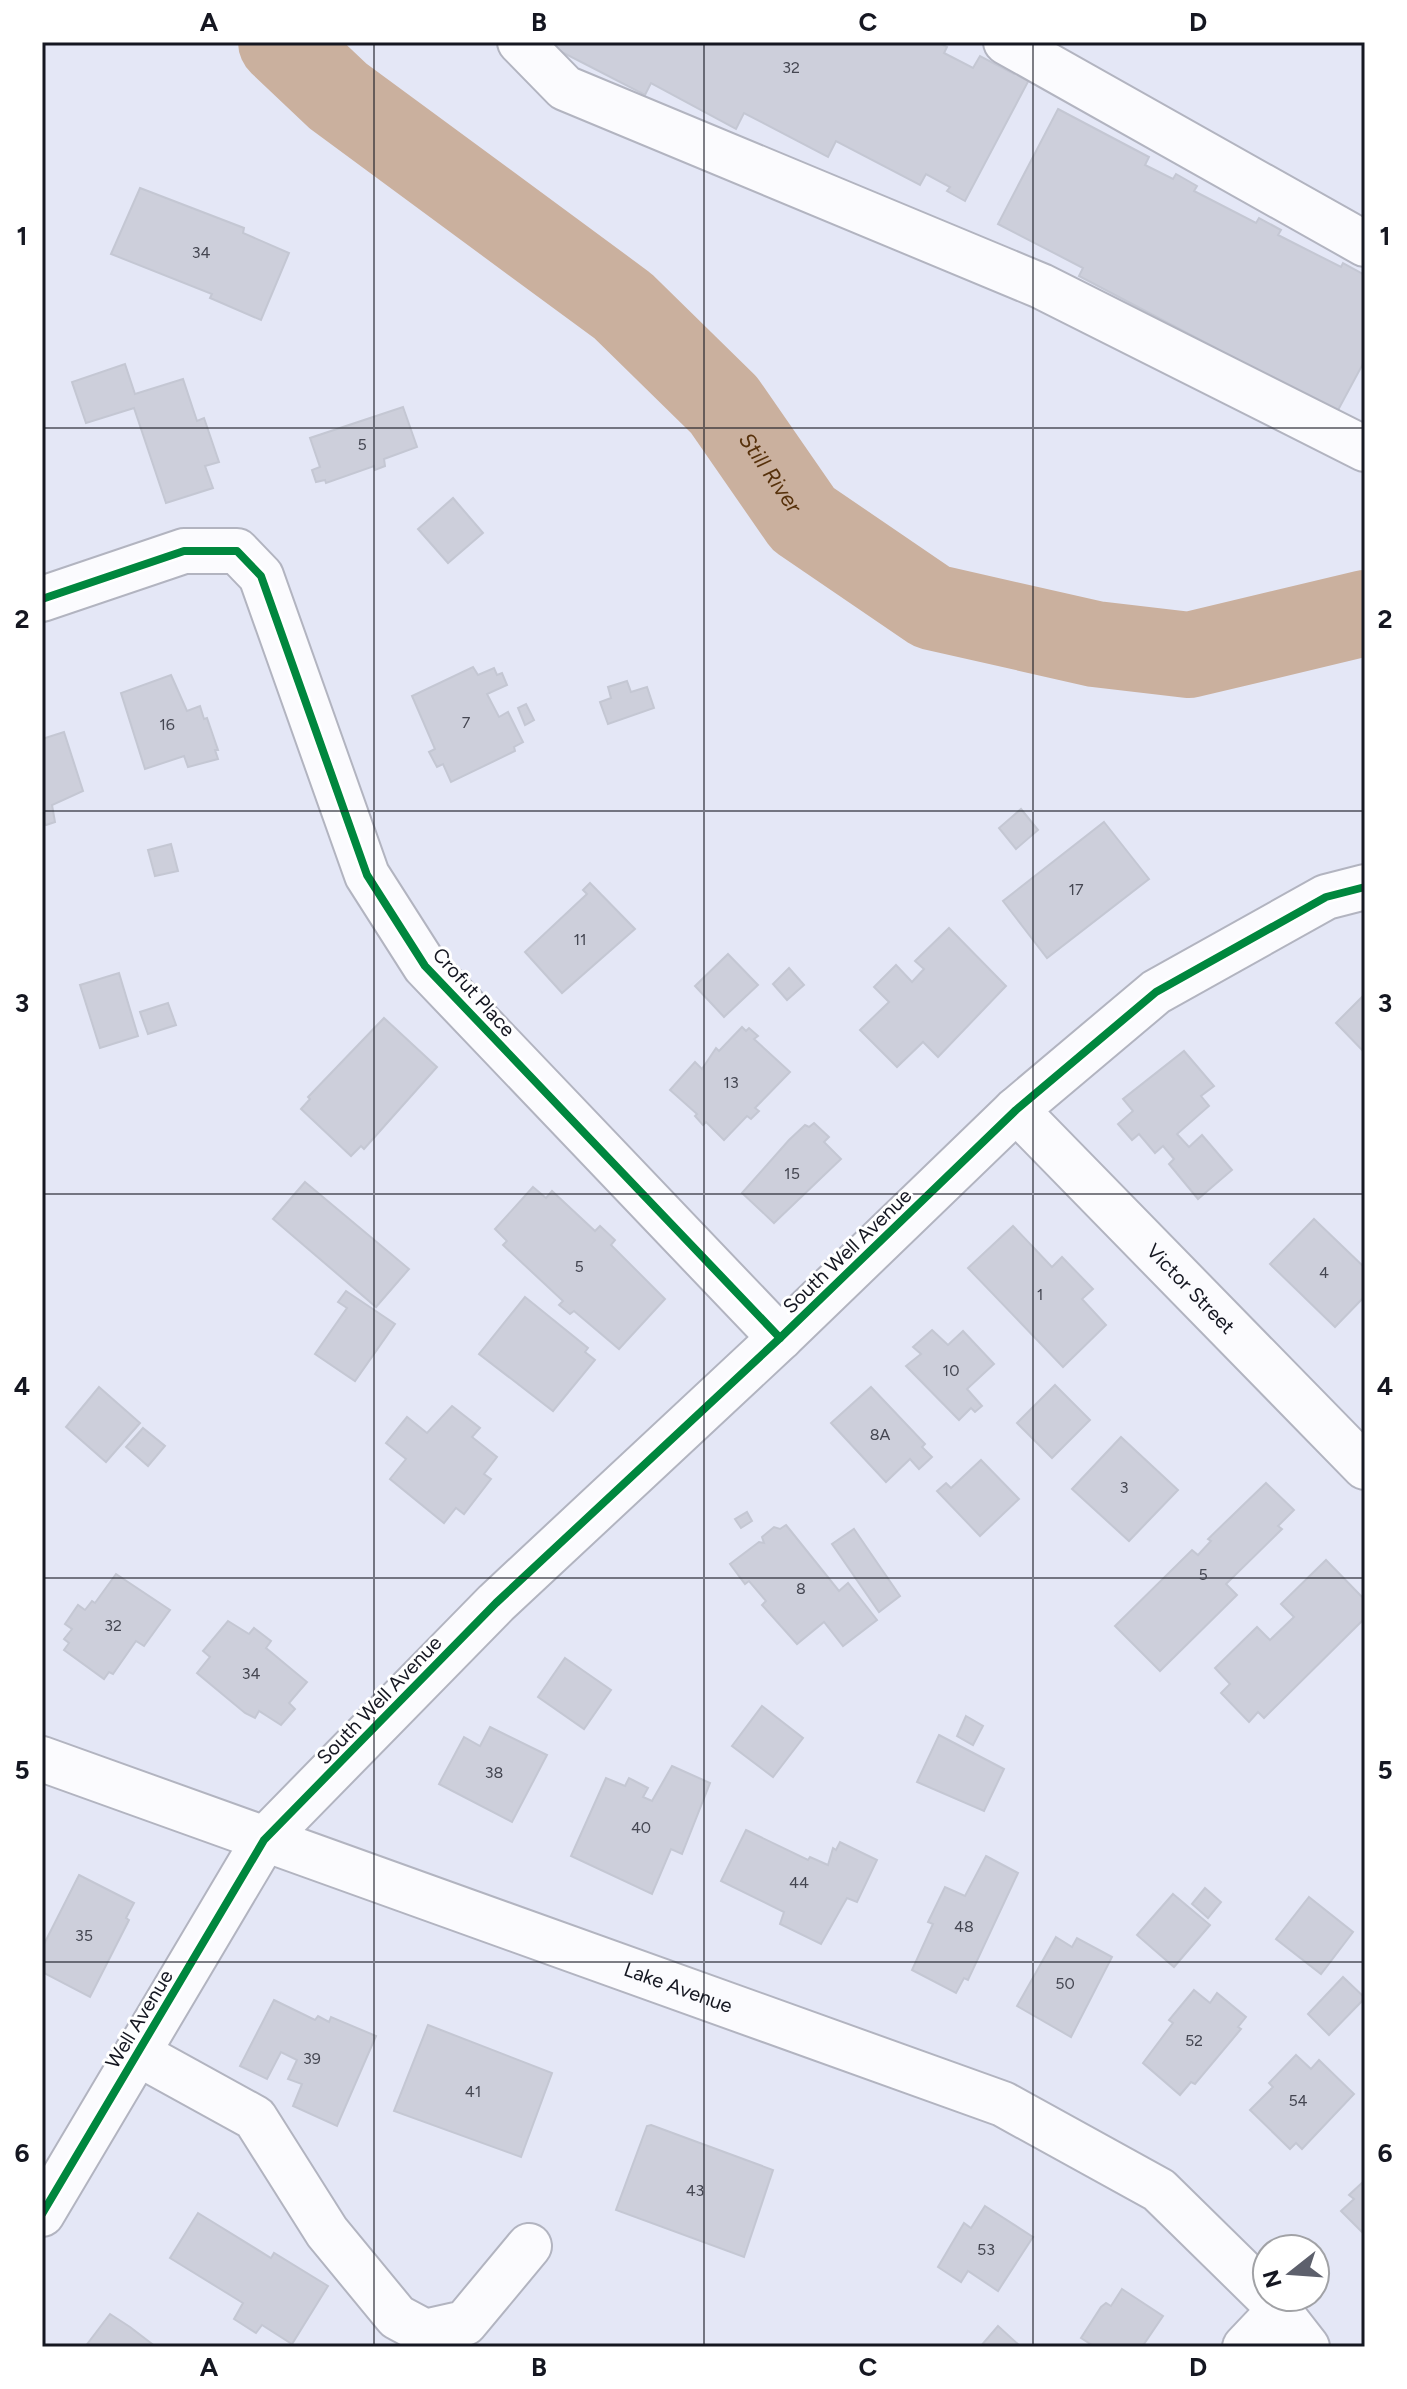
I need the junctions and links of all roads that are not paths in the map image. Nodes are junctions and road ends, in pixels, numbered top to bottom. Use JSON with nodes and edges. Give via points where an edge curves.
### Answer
{"nodes":[{"id":1,"x":520,"y":42,"type":"edge"},
{"id":2,"x":1006,"y":42,"type":"edge"},
{"id":3,"x":1365,"y":244,"type":"edge"},
{"id":4,"x":1365,"y":449,"type":"edge"},
{"id":5,"x":42,"y":599,"type":"edge"},
{"id":6,"x":1365,"y":887,"type":"edge"},
{"id":7,"x":1016,"y":1110,"type":"junction"},
{"id":8,"x":780,"y":1338,"type":"junction"},
{"id":9,"x":1365,"y":1467,"type":"edge"},
{"id":10,"x":42,"y":1759,"type":"edge"},
{"id":11,"x":264,"y":1840,"type":"junction"},
{"id":12,"x":137,"y":2053,"type":"junction"},
{"id":13,"x":42,"y":2214,"type":"edge"},
{"id":14,"x":529,"y":2246,"type":"dead end"},
{"id":15,"x":1251,"y":2280,"type":"edge"},
{"id":16,"x":1265,"y":2313,"type":"edge"},
{"id":17,"x":1281,"y":2313,"type":"edge"},
{"id":18,"x":1245,"y":2347,"type":"edge"},
{"id":19,"x":1307,"y":2347,"type":"edge"}],
"edges":[{"from":1,"to":4,"type":"street","via":[[565,88],[1041,286]]},
{"from":2,"to":3,"type":"street"},
{"from":5,"to":8,"type":"street","name":"Crofut Place","via":[[184,551],[237,551],[261,576],[367,875],[425,966]]},
{"from":6,"to":7,"type":"street","name":"South Well Avenue","via":[[1326,897],[1156,992]]},
{"from":7,"to":8,"type":"street","name":"South Well Avenue"},
{"from":7,"to":9,"type":"street","name":"Victor Street"},
{"from":8,"to":11,"type":"street","name":"South Well Avenue","via":[[496,1603]]},
{"from":10,"to":11,"type":"street","name":"Lake Avenue"},
{"from":11,"to":12,"type":"street","name":"Well Avenue"},
{"from":11,"to":15,"type":"street","name":"Lake Avenue","via":[[1003,2104],[1159,2190]]},
{"from":12,"to":13,"type":"street","name":"Well Avenue"},
{"from":12,"to":14,"type":"street","via":[[255,2118],[327,2232],[397,2317],[425,2332],[465,2323]]},
{"from":16,"to":18,"type":"street"},
{"from":17,"to":19,"type":"street","name":"Lake Avenue"}]}
